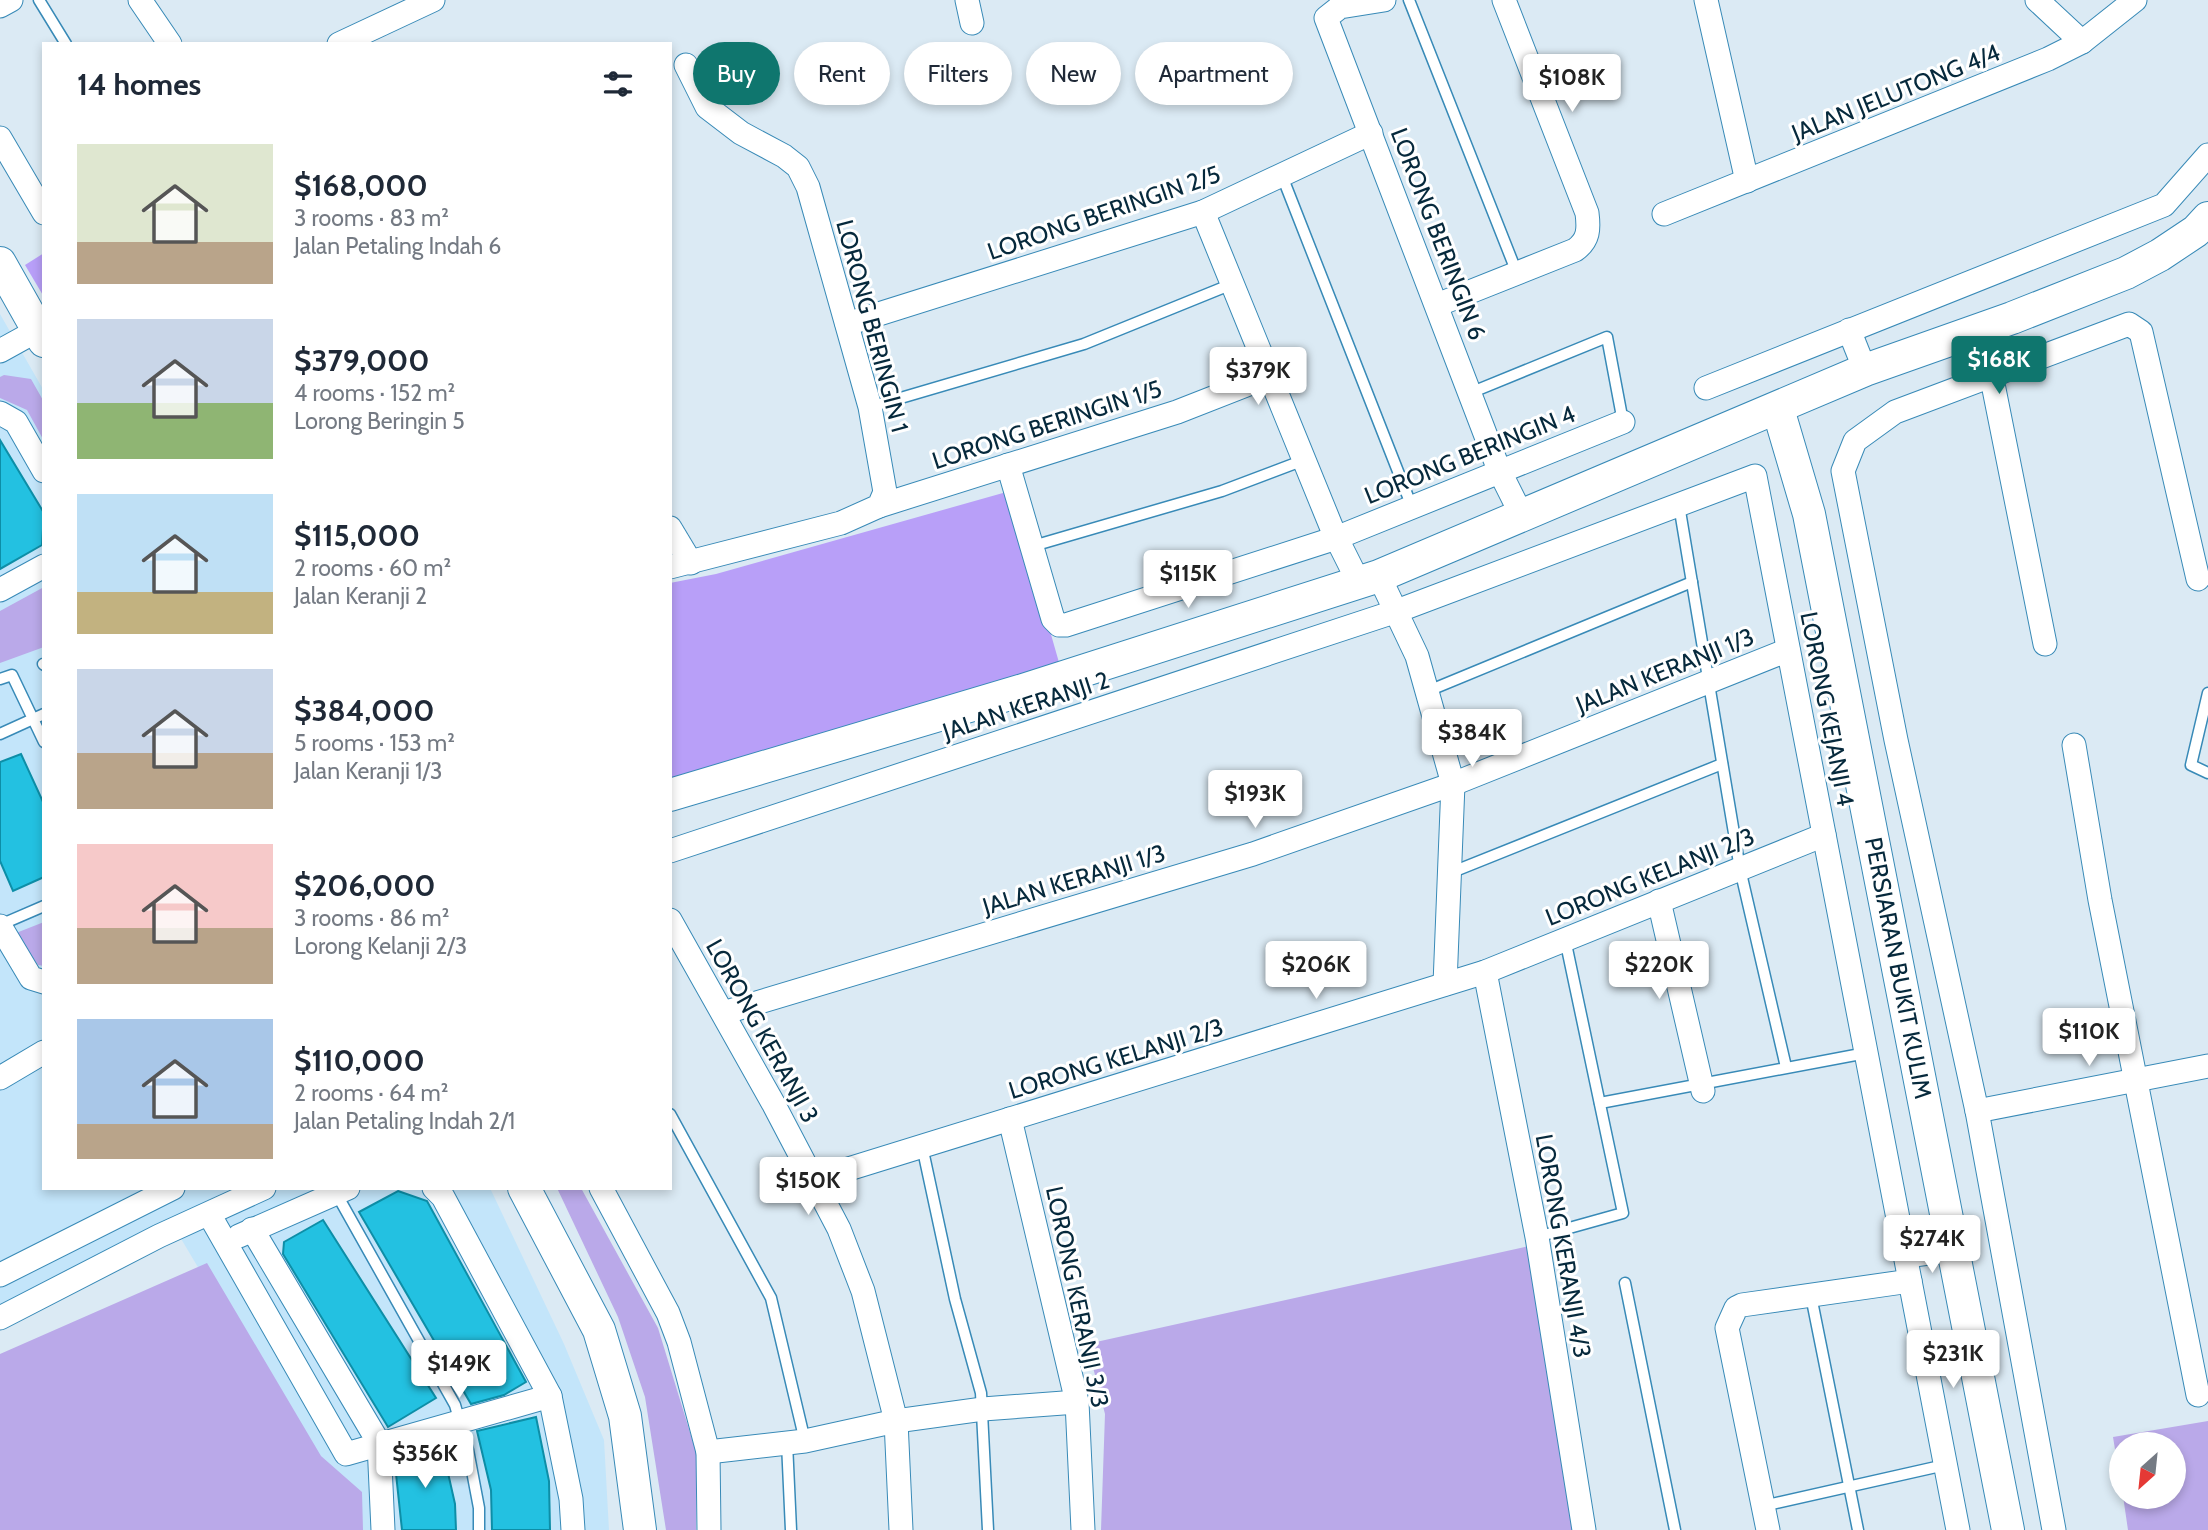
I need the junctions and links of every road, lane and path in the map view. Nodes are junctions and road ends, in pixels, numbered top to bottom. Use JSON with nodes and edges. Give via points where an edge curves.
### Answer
{"nodes":[{"id":1,"x":11,"y":0,"type":"edge"},
{"id":2,"x":39,"y":0,"type":"edge"},
{"id":3,"x":140,"y":0,"type":"edge"},
{"id":4,"x":433,"y":0,"type":"edge"},
{"id":5,"x":967,"y":0,"type":"edge"},
{"id":6,"x":1384,"y":0,"type":"edge"},
{"id":7,"x":1409,"y":0,"type":"edge"},
{"id":8,"x":1504,"y":0,"type":"edge"},
{"id":9,"x":1706,"y":0,"type":"edge"},
{"id":10,"x":2037,"y":0,"type":"edge"},
{"id":11,"x":2135,"y":0,"type":"edge"},
{"id":12,"x":0,"y":6,"type":"edge"},
{"id":13,"x":972,"y":23,"type":"dead end"},
{"id":14,"x":377,"y":36,"type":"edge"},
{"id":15,"x":65,"y":42,"type":"edge"},
{"id":16,"x":169,"y":42,"type":"edge"},
{"id":17,"x":348,"y":42,"type":"edge"},
{"id":18,"x":2082,"y":42,"type":"junction"},
{"id":19,"x":686,"y":65,"type":"dead end"},
{"id":20,"x":1371,"y":133,"type":"junction"},
{"id":21,"x":0,"y":138,"type":"edge"},
{"id":22,"x":2208,"y":155,"type":"edge"},
{"id":23,"x":1282,"y":176,"type":"junction"},
{"id":24,"x":1747,"y":181,"type":"junction"},
{"id":25,"x":42,"y":210,"type":"edge"},
{"id":26,"x":1203,"y":212,"type":"junction"},
{"id":27,"x":1664,"y":214,"type":"dead end"},
{"id":28,"x":2208,"y":218,"type":"edge"},
{"id":29,"x":0,"y":263,"type":"edge"},
{"id":30,"x":1517,"y":273,"type":"junction"},
{"id":31,"x":1231,"y":284,"type":"junction"},
{"id":32,"x":1437,"y":305,"type":"junction"},
{"id":33,"x":848,"y":324,"type":"junction"},
{"id":34,"x":1982,"y":329,"type":"junction"},
{"id":35,"x":1849,"y":330,"type":"junction"},
{"id":36,"x":41,"y":336,"type":"edge"},
{"id":37,"x":0,"y":351,"type":"edge"},
{"id":38,"x":1865,"y":370,"type":"junction"},
{"id":39,"x":1269,"y":376,"type":"junction"},
{"id":40,"x":1991,"y":376,"type":"junction"},
{"id":41,"x":1706,"y":388,"type":"dead end"},
{"id":42,"x":1470,"y":393,"type":"junction"},
{"id":43,"x":870,"y":407,"type":"junction"},
{"id":44,"x":1778,"y":409,"type":"junction"},
{"id":45,"x":0,"y":413,"type":"edge"},
{"id":46,"x":1623,"y":422,"type":"joint"},
{"id":47,"x":1304,"y":460,"type":"junction"},
{"id":48,"x":1008,"y":465,"type":"junction"},
{"id":49,"x":42,"y":468,"type":"edge"},
{"id":50,"x":1499,"y":470,"type":"junction"},
{"id":51,"x":1755,"y":476,"type":"joint"},
{"id":52,"x":1679,"y":505,"type":"junction"},
{"id":53,"x":879,"y":506,"type":"junction"},
{"id":54,"x":1412,"y":507,"type":"junction"},
{"id":55,"x":1521,"y":514,"type":"junction"},
{"id":56,"x":672,"y":535,"type":"edge"},
{"id":57,"x":1336,"y":538,"type":"junction"},
{"id":58,"x":1033,"y":546,"type":"junction"},
{"id":59,"x":681,"y":565,"type":"edge"},
{"id":60,"x":42,"y":567,"type":"edge"},
{"id":61,"x":2198,"y":579,"type":"dead end"},
{"id":62,"x":1369,"y":580,"type":"junction"},
{"id":63,"x":1692,"y":582,"type":"junction"},
{"id":64,"x":0,"y":590,"type":"edge"},
{"id":65,"x":1397,"y":611,"type":"junction"},
{"id":66,"x":2045,"y":644,"type":"dead end"},
{"id":67,"x":1788,"y":650,"type":"junction"},
{"id":68,"x":0,"y":678,"type":"edge"},
{"id":69,"x":1708,"y":682,"type":"junction"},
{"id":70,"x":1428,"y":691,"type":"junction"},
{"id":71,"x":2208,"y":693,"type":"edge"},
{"id":72,"x":38,"y":717,"type":"edge"},
{"id":73,"x":0,"y":734,"type":"edge"},
{"id":74,"x":2074,"y":745,"type":"dead end"},
{"id":75,"x":1722,"y":764,"type":"junction"},
{"id":76,"x":2208,"y":773,"type":"edge"},
{"id":77,"x":1453,"y":784,"type":"junction"},
{"id":78,"x":672,"y":794,"type":"edge"},
{"id":79,"x":1824,"y":835,"type":"junction"},
{"id":80,"x":672,"y":850,"type":"edge"},
{"id":81,"x":1740,"y":869,"type":"junction"},
{"id":82,"x":1450,"y":873,"type":"junction"},
{"id":83,"x":1658,"y":901,"type":"junction"},
{"id":84,"x":42,"y":907,"type":"edge"},
{"id":85,"x":672,"y":924,"type":"edge"},
{"id":86,"x":0,"y":925,"type":"edge"},
{"id":87,"x":1565,"y":939,"type":"junction"},
{"id":88,"x":1485,"y":972,"type":"junction"},
{"id":89,"x":42,"y":981,"type":"edge"},
{"id":90,"x":1445,"y":984,"type":"junction"},
{"id":91,"x":723,"y":1013,"type":"junction"},
{"id":92,"x":42,"y":1053,"type":"edge"},
{"id":93,"x":1866,"y":1053,"type":"junction"},
{"id":94,"x":2208,"y":1066,"type":"edge"},
{"id":95,"x":1786,"y":1068,"type":"junction"},
{"id":96,"x":0,"y":1078,"type":"edge"},
{"id":97,"x":2136,"y":1081,"type":"junction"},
{"id":98,"x":1702,"y":1087,"type":"junction"},
{"id":99,"x":1600,"y":1103,"type":"junction"},
{"id":100,"x":1977,"y":1111,"type":"junction"},
{"id":101,"x":672,"y":1118,"type":"edge"},
{"id":102,"x":1010,"y":1119,"type":"junction"},
{"id":103,"x":922,"y":1146,"type":"junction"},
{"id":104,"x":813,"y":1180,"type":"junction"},
{"id":105,"x":163,"y":1190,"type":"edge"},
{"id":106,"x":260,"y":1190,"type":"edge"},
{"id":107,"x":342,"y":1190,"type":"edge"},
{"id":108,"x":436,"y":1190,"type":"edge"},
{"id":109,"x":525,"y":1190,"type":"edge"},
{"id":110,"x":602,"y":1190,"type":"edge"},
{"id":111,"x":139,"y":1195,"type":"edge"},
{"id":112,"x":209,"y":1214,"type":"junction"},
{"id":113,"x":252,"y":1229,"type":"junction"},
{"id":114,"x":159,"y":1236,"type":"junction"},
{"id":115,"x":1537,"y":1237,"type":"junction"},
{"id":116,"x":224,"y":1244,"type":"junction"},
{"id":117,"x":1952,"y":1250,"type":"junction"},
{"id":118,"x":1906,"y":1256,"type":"junction"},
{"id":119,"x":0,"y":1275,"type":"edge"},
{"id":120,"x":1910,"y":1281,"type":"junction"},
{"id":121,"x":1625,"y":1283,"type":"dead end"},
{"id":122,"x":1811,"y":1296,"type":"junction"},
{"id":123,"x":0,"y":1318,"type":"edge"},
{"id":124,"x":2198,"y":1395,"type":"dead end"},
{"id":125,"x":550,"y":1396,"type":"junction"},
{"id":126,"x":1077,"y":1402,"type":"junction"},
{"id":127,"x":982,"y":1409,"type":"junction"},
{"id":128,"x":896,"y":1421,"type":"junction"},
{"id":129,"x":460,"y":1422,"type":"junction"},
{"id":130,"x":796,"y":1442,"type":"junction"},
{"id":131,"x":379,"y":1443,"type":"junction"},
{"id":132,"x":708,"y":1452,"type":"junction"},
{"id":133,"x":1945,"y":1465,"type":"junction"},
{"id":134,"x":1849,"y":1487,"type":"junction"},
{"id":135,"x":1763,"y":1506,"type":"junction"},
{"id":136,"x":383,"y":1530,"type":"edge"},
{"id":137,"x":479,"y":1530,"type":"edge"},
{"id":138,"x":573,"y":1530,"type":"edge"},
{"id":139,"x":640,"y":1530,"type":"edge"},
{"id":140,"x":709,"y":1530,"type":"edge"},
{"id":141,"x":790,"y":1530,"type":"edge"},
{"id":142,"x":901,"y":1530,"type":"edge"},
{"id":143,"x":988,"y":1530,"type":"edge"},
{"id":144,"x":1083,"y":1530,"type":"edge"},
{"id":145,"x":1584,"y":1530,"type":"edge"},
{"id":146,"x":1675,"y":1530,"type":"edge"},
{"id":147,"x":1768,"y":1530,"type":"edge"},
{"id":148,"x":1858,"y":1530,"type":"edge"},
{"id":149,"x":1958,"y":1530,"type":"edge"},
{"id":150,"x":2008,"y":1530,"type":"edge"},
{"id":151,"x":2054,"y":1530,"type":"edge"}],
"edges":[{"from":1,"to":12,"type":"street"},
{"from":2,"to":15,"type":"lane"},
{"from":3,"to":16,"type":"street"},
{"from":4,"to":14,"type":"street"},
{"from":5,"to":13,"type":"street"},
{"from":6,"to":20,"type":"street","name":"LORONG BERINGIN 6","via":[[1340,7],[1326,18]]},
{"from":7,"to":30,"type":"lane"},
{"from":8,"to":30,"type":"street","via":[[1588,223],[1585,243]]},
{"from":9,"to":24,"type":"street"},
{"from":10,"to":18,"type":"street"},
{"from":11,"to":18,"type":"street","name":"JALAN JELUTONG 4/4"},
{"from":14,"to":17,"type":"street"},
{"from":18,"to":24,"type":"street","name":"JALAN JELUTONG 4/4","via":[[1994,83]]},
{"from":19,"to":33,"type":"street","name":"LORONG BERINGIN 1","via":[[707,107],[798,167]]},
{"from":20,"to":23,"type":"street","name":"LORONG BERINGIN 2/5"},
{"from":20,"to":32,"type":"street","name":"LORONG BERINGIN 6"},
{"from":21,"to":25,"type":"street"},
{"from":22,"to":35,"type":"street","via":[[2164,205]]},
{"from":23,"to":26,"type":"street","name":"LORONG BERINGIN 2/5"},
{"from":23,"to":54,"type":"lane"},
{"from":24,"to":27,"type":"street","name":"JALAN JELUTONG 4/4"},
{"from":26,"to":31,"type":"street"},
{"from":26,"to":33,"type":"street","name":"LORONG BERINGIN 2/5"},
{"from":28,"to":34,"type":"street","via":[[2160,256]]},
{"from":29,"to":36,"type":"street"},
{"from":30,"to":32,"type":"street"},
{"from":31,"to":39,"type":"street"},
{"from":31,"to":43,"type":"lane","via":[[1084,344]]},
{"from":32,"to":42,"type":"street","name":"LORONG BERINGIN 6"},
{"from":33,"to":43,"type":"street","name":"LORONG BERINGIN 1"},
{"from":34,"to":38,"type":"street"},
{"from":34,"to":40,"type":"street"},
{"from":35,"to":38,"type":"street"},
{"from":35,"to":41,"type":"street"},
{"from":36,"to":37,"type":"street"},
{"from":38,"to":44,"type":"street"},
{"from":39,"to":47,"type":"street"},
{"from":39,"to":48,"type":"street","name":"LORONG BERINGIN 1/5","via":[[1177,412]]},
{"from":40,"to":61,"type":"street","via":[[2129,324],[2141,332]]},
{"from":40,"to":66,"type":"street"},
{"from":40,"to":100,"type":"street","via":[[1895,412],[1855,440],[1843,471]]},
{"from":42,"to":46,"type":"lane","via":[[1607,337]]},
{"from":42,"to":50,"type":"street","name":"LORONG BERINGIN 6"},
{"from":43,"to":53,"type":"street","name":"LORONG BERINGIN 1","via":[[884,479]]},
{"from":44,"to":55,"type":"street"},
{"from":44,"to":117,"type":"street","name":"PERSIARAN BUKIT KULIM","via":[[1811,527]]},
{"from":45,"to":49,"type":"street","via":[[16,422]]},
{"from":46,"to":50,"type":"street","name":"LORONG BERINGIN 4"},
{"from":47,"to":57,"type":"street"},
{"from":47,"to":58,"type":"lane","via":[[1222,491]]},
{"from":48,"to":53,"type":"street","name":"LORONG BERINGIN 1/5"},
{"from":48,"to":58,"type":"street","name":"LORONG BERINGIN 4"},
{"from":50,"to":54,"type":"street","name":"LORONG BERINGIN 4"},
{"from":50,"to":55,"type":"street","name":"LORONG BERINGIN 6"},
{"from":51,"to":52,"type":"street","name":"JALAN KERANJI 2"},
{"from":51,"to":67,"type":"street","name":"LORONG KEJANJI 4"},
{"from":52,"to":63,"type":"lane"},
{"from":52,"to":65,"type":"street","name":"JALAN KERANJI 2"},
{"from":53,"to":59,"type":"street","name":"LORONG BERINGIN 1/5","via":[[841,523]]},
{"from":54,"to":57,"type":"street","name":"LORONG BERINGIN 4"},
{"from":55,"to":62,"type":"street"},
{"from":56,"to":59,"type":"street"},
{"from":57,"to":58,"type":"street","name":"LORONG BERINGIN 4","via":[[1066,625],[1054,619]]},
{"from":57,"to":62,"type":"street"},
{"from":60,"to":64,"type":"street"},
{"from":62,"to":65,"type":"street"},
{"from":62,"to":78,"type":"street","via":[[1023,691]]},
{"from":63,"to":69,"type":"lane"},
{"from":63,"to":70,"type":"lane"},
{"from":65,"to":70,"type":"street"},
{"from":65,"to":80,"type":"street","name":"JALAN KERANJI 2"},
{"from":67,"to":69,"type":"street","name":"JALAN KERANJI 1/3"},
{"from":67,"to":79,"type":"street","name":"LORONG KEJANJI 4"},
{"from":68,"to":72,"type":"lane","via":[[12,675]]},
{"from":69,"to":75,"type":"lane"},
{"from":69,"to":77,"type":"street","name":"JALAN KERANJI 1/3"},
{"from":70,"to":77,"type":"street"},
{"from":71,"to":76,"type":"lane","via":[[2191,765]]},
{"from":72,"to":73,"type":"lane"},
{"from":74,"to":97,"type":"street"},
{"from":75,"to":81,"type":"lane"},
{"from":75,"to":82,"type":"lane"},
{"from":77,"to":82,"type":"street"},
{"from":77,"to":91,"type":"street","name":"JALAN KERANJI 1/3","via":[[1253,854]]},
{"from":79,"to":81,"type":"street","name":"LORONG KELANJI 2/3"},
{"from":79,"to":93,"type":"street","name":"LORONG KEJANJI 4"},
{"from":81,"to":83,"type":"street","name":"LORONG KELANJI 2/3"},
{"from":81,"to":95,"type":"lane"},
{"from":82,"to":90,"type":"street"},
{"from":83,"to":87,"type":"street","name":"LORONG KELANJI 2/3"},
{"from":83,"to":98,"type":"street"},
{"from":84,"to":86,"type":"lane"},
{"from":85,"to":91,"type":"street","name":"LORONG KERANJI 3"},
{"from":86,"to":89,"type":"street","via":[[31,978]]},
{"from":87,"to":88,"type":"street","name":"LORONG KELANJI 2/3"},
{"from":87,"to":99,"type":"lane"},
{"from":88,"to":90,"type":"street","name":"LORONG KELANJI 2/3"},
{"from":88,"to":115,"type":"street","name":"LORONG KERANJI 4/3"},
{"from":90,"to":102,"type":"street","name":"LORONG KELANJI 2/3"},
{"from":91,"to":104,"type":"street","name":"LORONG KERANJI 3"},
{"from":92,"to":96,"type":"street"},
{"from":93,"to":95,"type":"lane"},
{"from":93,"to":118,"type":"street","name":"LORONG KEJANJI 4"},
{"from":94,"to":97,"type":"street"},
{"from":95,"to":98,"type":"lane"},
{"from":97,"to":100,"type":"street"},
{"from":97,"to":124,"type":"street"},
{"from":98,"to":99,"type":"lane"},
{"from":99,"to":115,"type":"lane","via":[[1623,1213]]},
{"from":100,"to":151,"type":"street"},
{"from":101,"to":130,"type":"lane","via":[[771,1298]]},
{"from":102,"to":103,"type":"street","name":"LORONG KELANJI 2/3"},
{"from":102,"to":126,"type":"street","name":"LORONG KERANJI 3/3"},
{"from":103,"to":104,"type":"street","name":"LORONG KELANJI 2/3"},
{"from":103,"to":127,"type":"lane"},
{"from":104,"to":128,"type":"street","name":"LORONG KERANJI 3","via":[[839,1229],[863,1291]]},
{"from":105,"to":111,"type":"street"},
{"from":106,"to":112,"type":"street"},
{"from":107,"to":113,"type":"street"},
{"from":107,"to":129,"type":"lane"},
{"from":108,"to":125,"type":"street"},
{"from":109,"to":139,"type":"street","via":[[598,1330],[625,1416]]},
{"from":110,"to":132,"type":"street","via":[[668,1313]]},
{"from":111,"to":114,"type":"street"},
{"from":111,"to":119,"type":"street"},
{"from":112,"to":114,"type":"street"},
{"from":112,"to":116,"type":"street"},
{"from":113,"to":116,"type":"street"},
{"from":113,"to":131,"type":"street"},
{"from":114,"to":123,"type":"street"},
{"from":115,"to":145,"type":"street","name":"LORONG KERANJI 4/3"},
{"from":116,"to":131,"type":"street","via":[[346,1454]]},
{"from":117,"to":118,"type":"street"},
{"from":117,"to":150,"type":"street","name":"PERSIARAN BUKIT KULIM"},
{"from":118,"to":120,"type":"street","name":"LORONG KEJANJI 4"},
{"from":120,"to":122,"type":"street"},
{"from":120,"to":133,"type":"street","name":"LORONG KEJANJI 4"},
{"from":121,"to":146,"type":"lane"},
{"from":122,"to":134,"type":"lane"},
{"from":122,"to":135,"type":"street","via":[[1742,1305],[1727,1328]]},
{"from":125,"to":129,"type":"street"},
{"from":125,"to":138,"type":"street"},
{"from":126,"to":127,"type":"street"},
{"from":126,"to":144,"type":"street","name":"LORONG KERANJI 3/3"},
{"from":127,"to":128,"type":"street"},
{"from":127,"to":143,"type":"lane"},
{"from":128,"to":130,"type":"street"},
{"from":128,"to":142,"type":"street","name":"LORONG KERANJI 3"},
{"from":129,"to":131,"type":"street"},
{"from":129,"to":137,"type":"lane","via":[[479,1508]]},
{"from":130,"to":132,"type":"street"},
{"from":130,"to":141,"type":"lane"},
{"from":131,"to":136,"type":"street"},
{"from":132,"to":140,"type":"street"},
{"from":133,"to":134,"type":"lane"},
{"from":133,"to":149,"type":"street","name":"LORONG KEJANJI 4"},
{"from":134,"to":135,"type":"lane"},
{"from":134,"to":148,"type":"lane"},
{"from":135,"to":147,"type":"street"}]}
